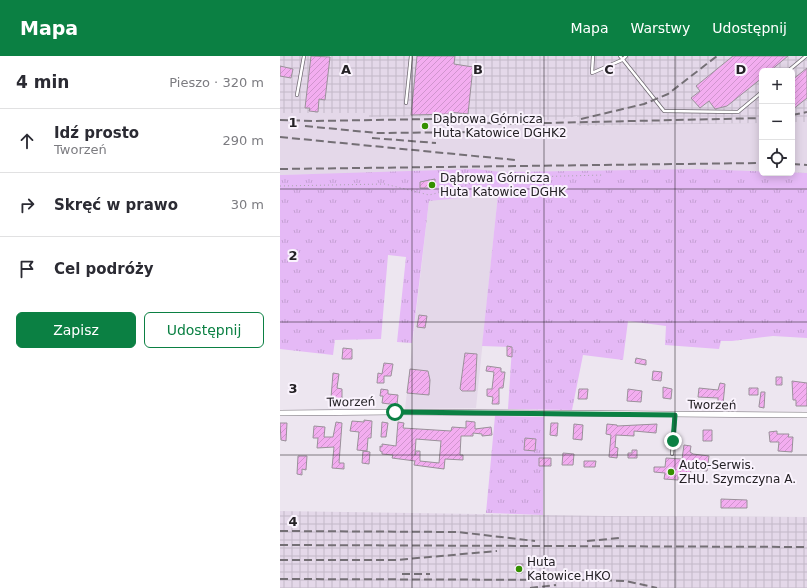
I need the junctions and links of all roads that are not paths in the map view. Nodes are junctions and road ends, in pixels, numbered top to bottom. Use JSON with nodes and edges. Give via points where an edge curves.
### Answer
{"nodes":[{"id":1,"x":304,"y":56,"type":"edge"},
{"id":2,"x":411,"y":56,"type":"edge"},
{"id":3,"x":593,"y":56,"type":"edge"},
{"id":4,"x":620,"y":56,"type":"edge"},
{"id":5,"x":626,"y":56,"type":"edge"},
{"id":6,"x":806,"y":56,"type":"edge"},
{"id":7,"x":622,"y":60,"type":"junction"},
{"id":8,"x":792,"y":68,"type":"edge"},
{"id":9,"x":759,"y":94,"type":"edge"},
{"id":10,"x":297,"y":95,"type":"dead end"},
{"id":11,"x":406,"y":103,"type":"dead end"},
{"id":12,"x":280,"y":413,"type":"edge"},
{"id":13,"x":675,"y":415,"type":"junction"},
{"id":14,"x":807,"y":415,"type":"edge"},
{"id":15,"x":672,"y":454,"type":"dead end"}],
"edges":[{"from":1,"to":10,"type":"lane"},
{"from":2,"to":11,"type":"lane"},
{"from":3,"to":7,"type":"lane","via":[[592,73]]},
{"from":4,"to":7,"type":"lane"},
{"from":5,"to":7,"type":"lane"},
{"from":6,"to":8,"type":"lane"},
{"from":7,"to":9,"type":"lane","via":[[664,111],[738,112]]},
{"from":12,"to":13,"type":"street","name":"Tworzeń"},
{"from":13,"to":14,"type":"street","name":"Tworzeń"},
{"from":13,"to":15,"type":"lane"}]}
